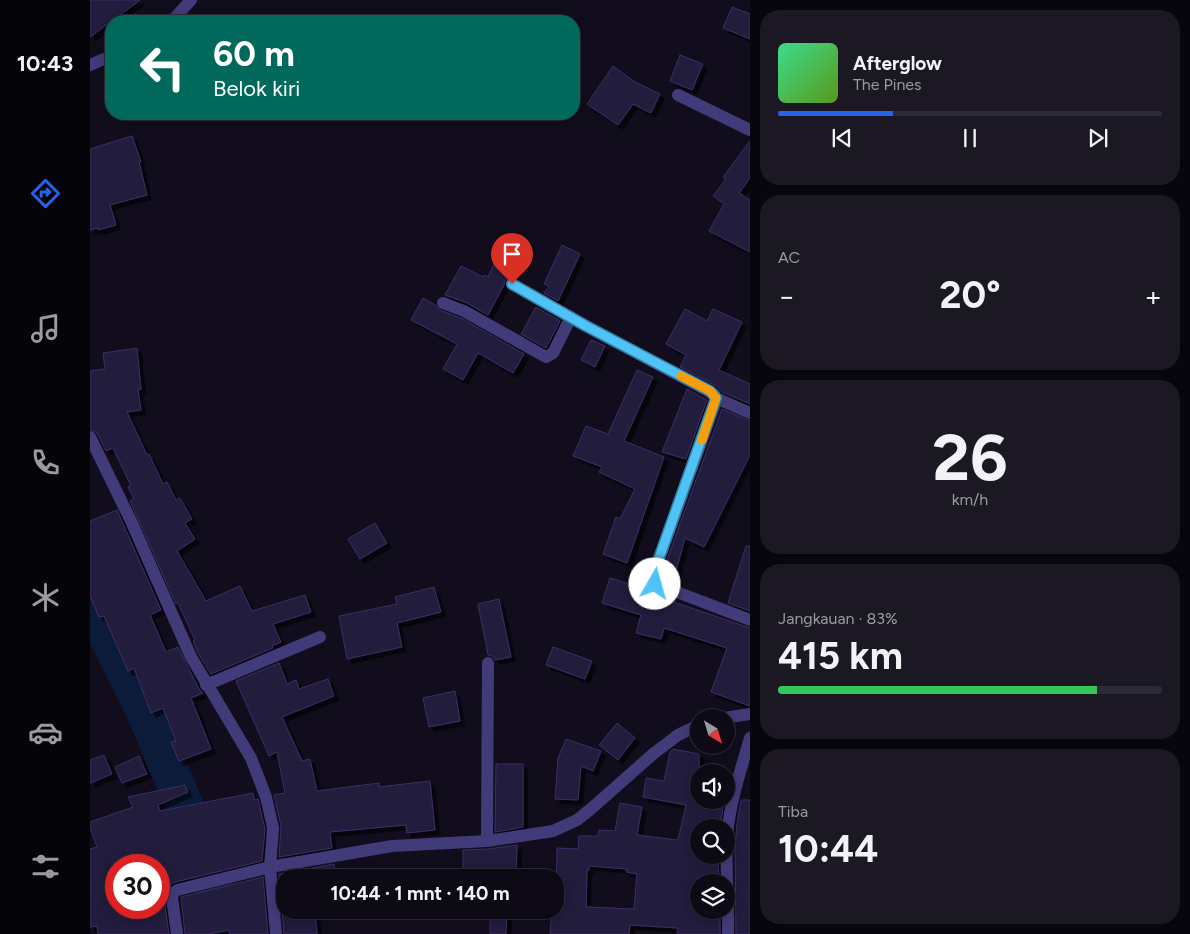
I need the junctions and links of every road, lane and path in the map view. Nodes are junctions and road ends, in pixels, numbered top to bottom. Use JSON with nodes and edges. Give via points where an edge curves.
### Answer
{"nodes":[{"id":1,"x":191,"y":0,"type":"edge"},
{"id":2,"x":177,"y":15,"type":"edge"},
{"id":3,"x":105,"y":59,"type":"edge"},
{"id":4,"x":90,"y":65,"type":"edge"},
{"id":5,"x":678,"y":95,"type":"dead end"},
{"id":6,"x":750,"y":130,"type":"edge"},
{"id":7,"x":512,"y":284,"type":"dead end"},
{"id":8,"x":443,"y":303,"type":"dead end"},
{"id":9,"x":571,"y":317,"type":"junction"},
{"id":10,"x":716,"y":398,"type":"junction"},
{"id":11,"x":750,"y":413,"type":"edge"},
{"id":12,"x":90,"y":437,"type":"edge"},
{"id":13,"x":750,"y":620,"type":"edge"},
{"id":14,"x":320,"y":637,"type":"dead end"},
{"id":15,"x":488,"y":663,"type":"dead end"},
{"id":16,"x":206,"y":685,"type":"junction"},
{"id":17,"x":750,"y":714,"type":"edge"},
{"id":18,"x":735,"y":716,"type":"edge"},
{"id":19,"x":690,"y":729,"type":"edge"},
{"id":20,"x":750,"y":738,"type":"edge"},
{"id":21,"x":487,"y":841,"type":"junction"},
{"id":22,"x":270,"y":867,"type":"junction"},
{"id":23,"x":177,"y":934,"type":"edge"},
{"id":24,"x":276,"y":934,"type":"edge"},
{"id":25,"x":728,"y":934,"type":"edge"}],
"edges":[{"from":1,"to":2,"type":"street"},
{"from":3,"to":4,"type":"street"},
{"from":5,"to":6,"type":"street"},
{"from":7,"to":9,"type":"street"},
{"from":8,"to":9,"type":"street","via":[[464,311],[546,357],[553,353]]},
{"from":9,"to":10,"type":"street","via":[[710,391]]},
{"from":10,"to":11,"type":"street"},
{"from":10,"to":13,"type":"street","via":[[653,581]]},
{"from":12,"to":16,"type":"street"},
{"from":14,"to":16,"type":"street"},
{"from":15,"to":21,"type":"street"},
{"from":16,"to":22,"type":"street","via":[[251,758],[266,797],[273,828]]},
{"from":17,"to":18,"type":"street"},
{"from":19,"to":21,"type":"street","via":[[654,754],[576,820],[553,832]]},
{"from":20,"to":25,"type":"street","via":[[727,833]]},
{"from":21,"to":22,"type":"street","via":[[392,846]]},
{"from":22,"to":23,"type":"street","via":[[177,890],[172,898]]},
{"from":22,"to":24,"type":"street"}]}
